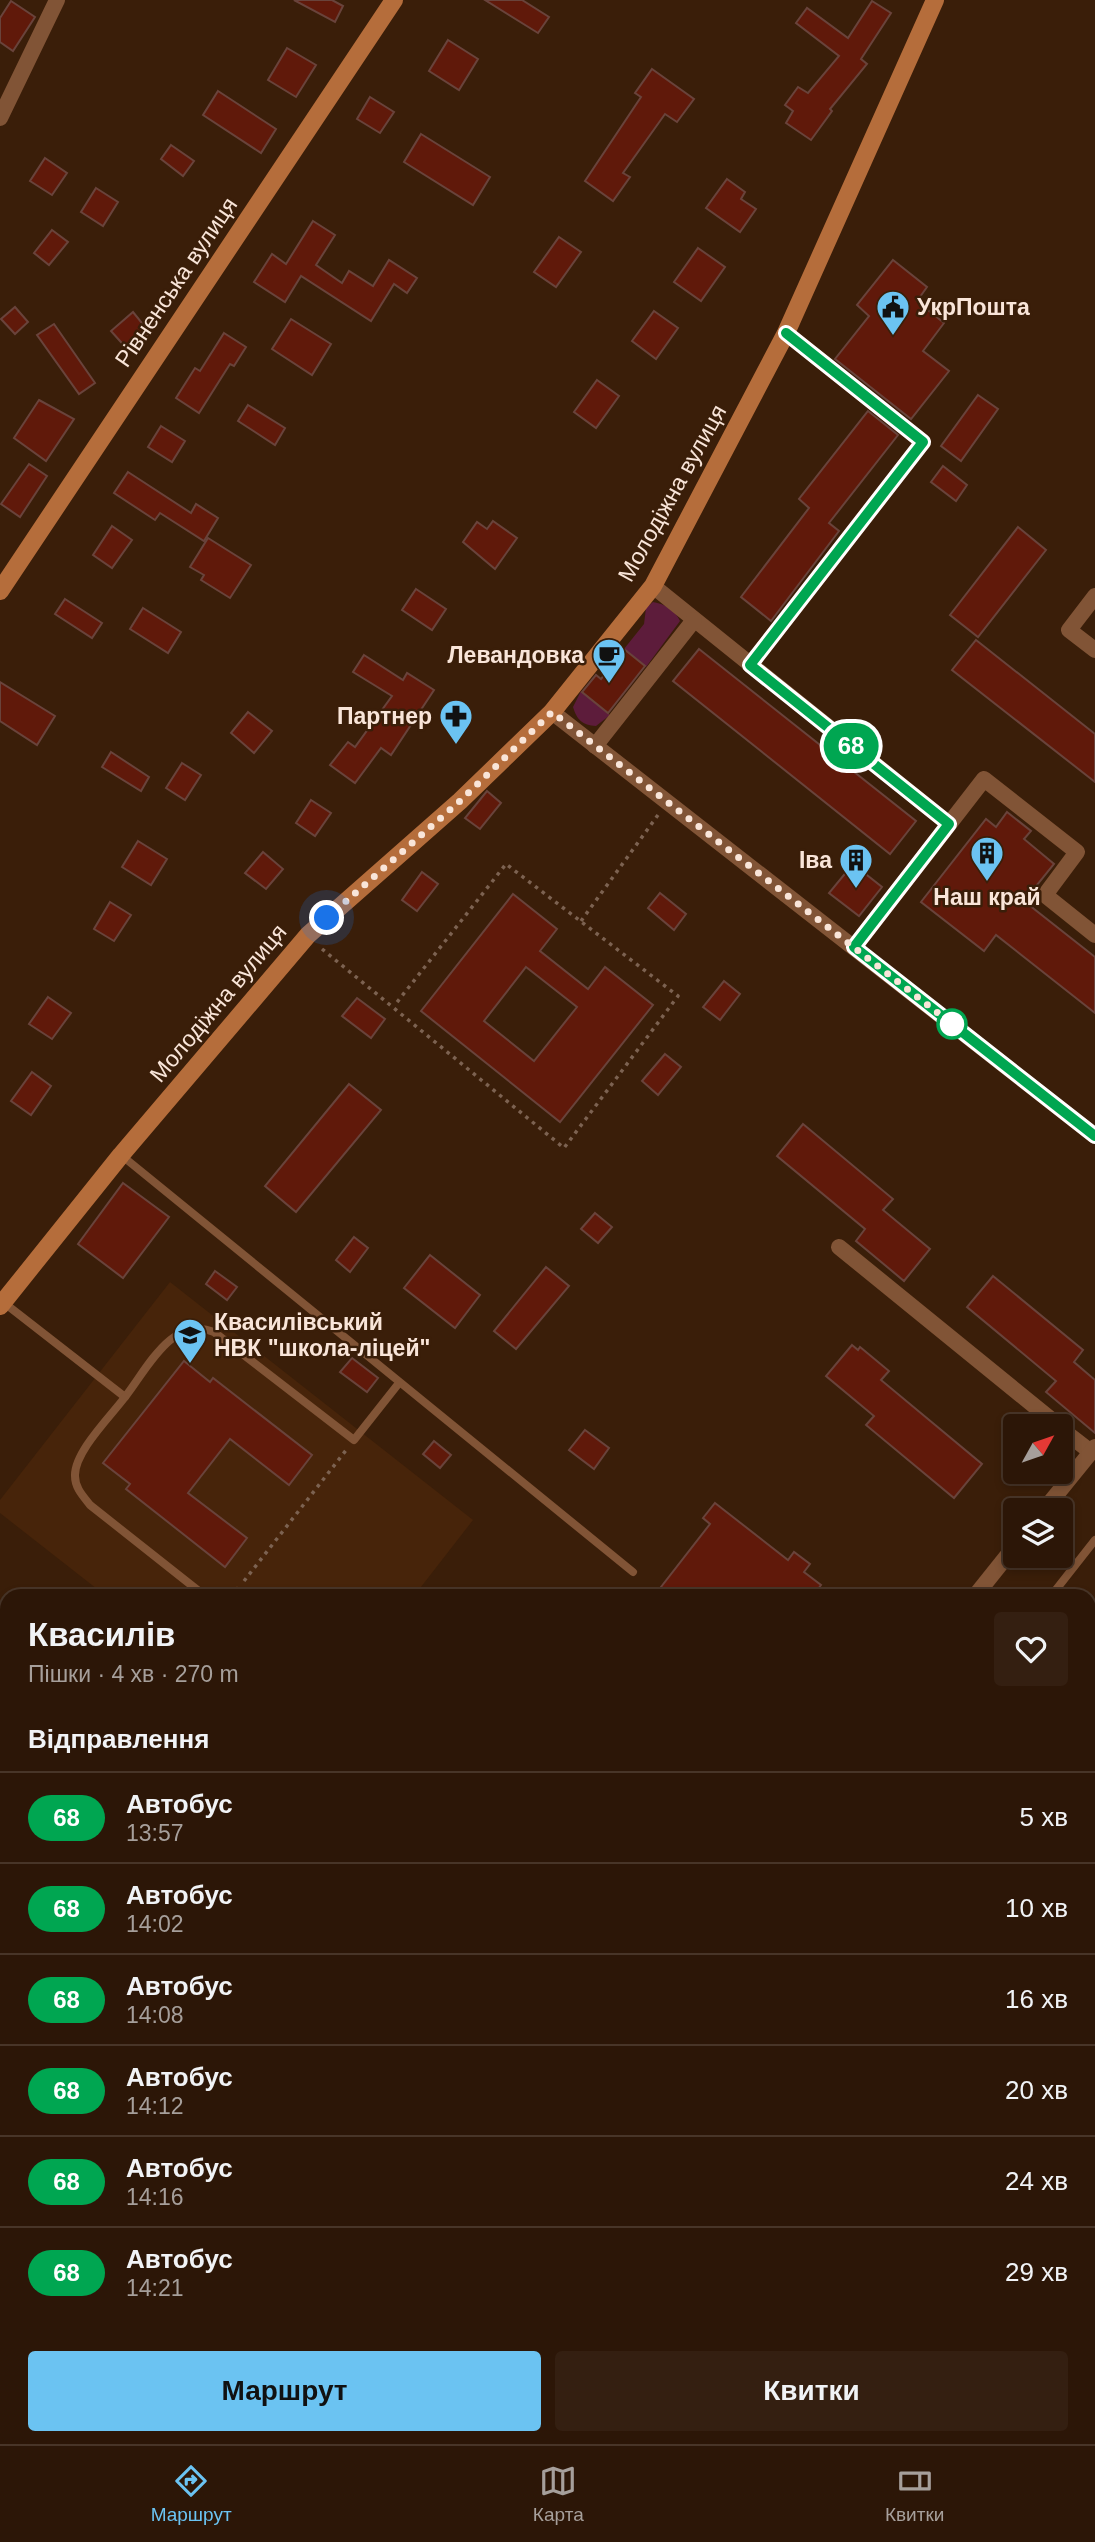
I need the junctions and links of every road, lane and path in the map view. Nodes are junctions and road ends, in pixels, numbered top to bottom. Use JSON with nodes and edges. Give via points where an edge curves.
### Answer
{"nodes":[{"id":1,"x":57,"y":0,"type":"edge"},
{"id":2,"x":394,"y":0,"type":"edge"},
{"id":3,"x":935,"y":0,"type":"edge"},
{"id":4,"x":0,"y":118,"type":"edge"},
{"id":5,"x":786,"y":333,"type":"junction"},
{"id":6,"x":653,"y":586,"type":"junction"},
{"id":7,"x":0,"y":591,"type":"edge"},
{"id":8,"x":1095,"y":596,"type":"edge"},
{"id":9,"x":694,"y":620,"type":"junction"},
{"id":10,"x":1095,"y":650,"type":"edge"},
{"id":11,"x":750,"y":665,"type":"junction"},
{"id":12,"x":552,"y":712,"type":"junction"},
{"id":13,"x":595,"y":746,"type":"junction"},
{"id":14,"x":668,"y":803,"type":"junction"},
{"id":15,"x":949,"y":824,"type":"junction"},
{"id":16,"x":581,"y":921,"type":"junction"},
{"id":17,"x":1095,"y":935,"type":"edge"},
{"id":18,"x":306,"y":937,"type":"junction"},
{"id":19,"x":854,"y":947,"type":"junction"},
{"id":20,"x":394,"y":1006,"type":"junction"},
{"id":21,"x":1095,"y":1136,"type":"edge"},
{"id":22,"x":121,"y":1155,"type":"junction"},
{"id":23,"x":839,"y":1247,"type":"dead end"},
{"id":24,"x":1,"y":1304,"type":"edge"},
{"id":25,"x":399,"y":1383,"type":"junction"},
{"id":26,"x":125,"y":1397,"type":"junction"},
{"id":27,"x":1044,"y":1414,"type":"edge"},
{"id":28,"x":1073,"y":1436,"type":"edge"},
{"id":29,"x":354,"y":1440,"type":"junction"},
{"id":30,"x":1093,"y":1450,"type":"edge"},
{"id":31,"x":1054,"y":1498,"type":"edge"},
{"id":32,"x":1095,"y":1540,"type":"edge"},
{"id":33,"x":1003,"y":1561,"type":"edge"},
{"id":34,"x":633,"y":1572,"type":"dead end"},
{"id":35,"x":196,"y":1589,"type":"edge"},
{"id":36,"x":238,"y":1589,"type":"edge"},
{"id":37,"x":981,"y":1589,"type":"edge"},
{"id":38,"x":1056,"y":1589,"type":"edge"}],
"edges":[{"from":1,"to":4,"type":"street"},
{"from":2,"to":7,"type":"street","name":"Рівненська вулиця"},
{"from":3,"to":5,"type":"street","name":"Молодіжна вулиця"},
{"from":5,"to":6,"type":"street","name":"Молодіжна вулиця"},
{"from":5,"to":11,"type":"street","via":[[923,442]]},
{"from":6,"to":9,"type":"street"},
{"from":6,"to":12,"type":"street","name":"Молодіжна вулиця"},
{"from":8,"to":10,"type":"street","via":[[1069,630]]},
{"from":9,"to":11,"type":"street"},
{"from":9,"to":13,"type":"street"},
{"from":11,"to":15,"type":"street"},
{"from":12,"to":13,"type":"street"},
{"from":12,"to":18,"type":"street","name":"Молодіжна вулиця","via":[[460,801]]},
{"from":13,"to":14,"type":"street"},
{"from":14,"to":16,"type":"path"},
{"from":14,"to":19,"type":"street"},
{"from":15,"to":17,"type":"street","via":[[984,779],[1077,852],[1045,895]]},
{"from":15,"to":19,"type":"street"},
{"from":16,"to":20,"type":"path","via":[[506,864]]},
{"from":16,"to":20,"type":"path","via":[[678,996],[564,1148]]},
{"from":18,"to":20,"type":"path"},
{"from":18,"to":22,"type":"street","name":"Молодіжна вулиця"},
{"from":19,"to":21,"type":"street"},
{"from":22,"to":24,"type":"street","name":"Молодіжна вулиця"},
{"from":22,"to":25,"type":"lane"},
{"from":23,"to":27,"type":"street"},
{"from":24,"to":26,"type":"lane"},
{"from":25,"to":29,"type":"lane"},
{"from":25,"to":34,"type":"lane"},
{"from":26,"to":29,"type":"lane","via":[[178,1332],[201,1327],[214,1332]]},
{"from":26,"to":35,"type":"lane","via":[[79,1460],[75,1475],[79,1491]]},
{"from":28,"to":30,"type":"street"},
{"from":29,"to":36,"type":"path"},
{"from":30,"to":31,"type":"street"},
{"from":32,"to":38,"type":"lane"},
{"from":33,"to":37,"type":"street"}]}
